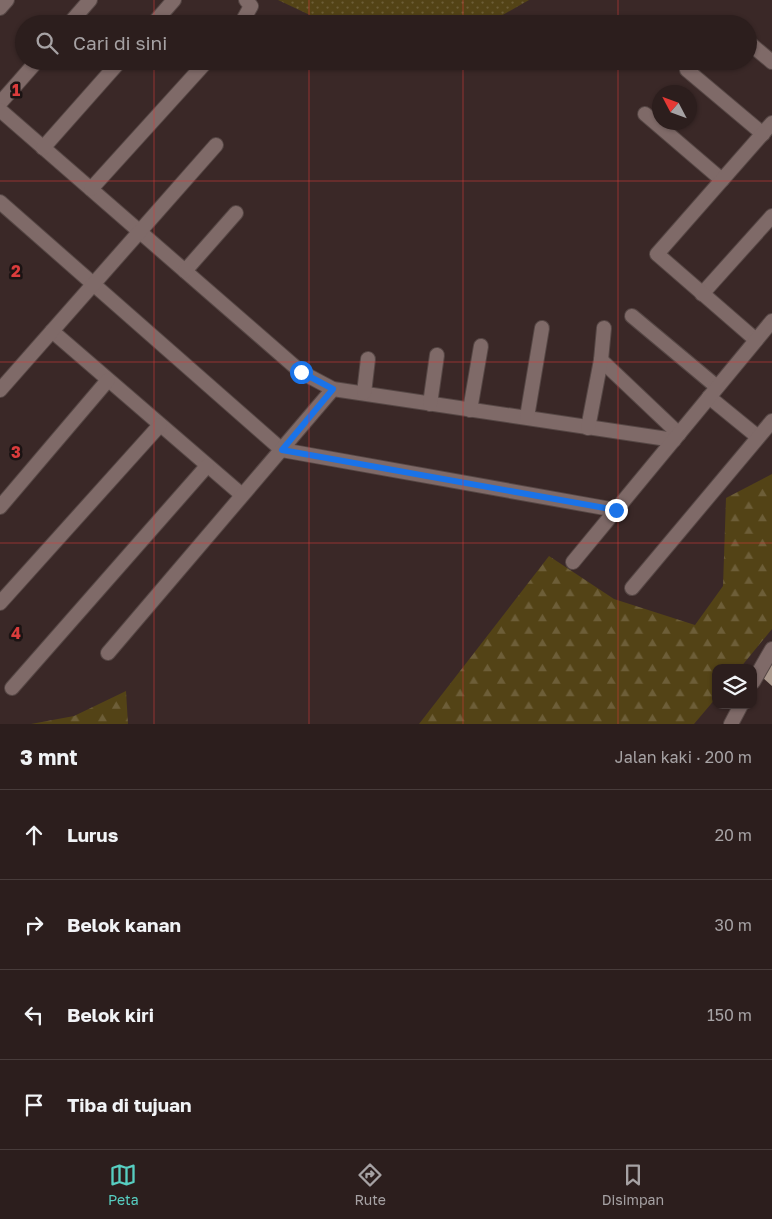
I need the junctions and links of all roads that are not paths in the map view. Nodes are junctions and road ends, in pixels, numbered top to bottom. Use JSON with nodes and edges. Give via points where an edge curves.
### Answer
{"nodes":[{"id":1,"x":6,"y":0,"type":"edge"},
{"id":2,"x":90,"y":0,"type":"edge"},
{"id":3,"x":174,"y":0,"type":"edge"},
{"id":4,"x":246,"y":0,"type":"edge"},
{"id":5,"x":0,"y":8,"type":"edge"},
{"id":6,"x":77,"y":15,"type":"edge"},
{"id":7,"x":161,"y":15,"type":"edge"},
{"id":8,"x":246,"y":15,"type":"edge"},
{"id":9,"x":757,"y":50,"type":"edge"},
{"id":10,"x":772,"y":62,"type":"edge"},
{"id":11,"x":28,"y":70,"type":"edge"},
{"id":12,"x":112,"y":70,"type":"edge"},
{"id":13,"x":199,"y":70,"type":"edge"},
{"id":14,"x":687,"y":70,"type":"dead end"},
{"id":15,"x":0,"y":103,"type":"edge"},
{"id":16,"x":0,"y":110,"type":"edge"},
{"id":17,"x":644,"y":114,"type":"dead end"},
{"id":18,"x":768,"y":129,"type":"edge"},
{"id":19,"x":216,"y":145,"type":"dead end"},
{"id":20,"x":43,"y":148,"type":"junction"},
{"id":21,"x":722,"y":180,"type":"junction"},
{"id":22,"x":91,"y":189,"type":"junction"},
{"id":23,"x":0,"y":202,"type":"edge"},
{"id":24,"x":236,"y":213,"type":"dead end"},
{"id":25,"x":772,"y":216,"type":"edge"},
{"id":26,"x":140,"y":232,"type":"junction"},
{"id":27,"x":185,"y":271,"type":"junction"},
{"id":28,"x":93,"y":285,"type":"junction"},
{"id":29,"x":702,"y":294,"type":"junction"},
{"id":30,"x":632,"y":316,"type":"dead end"},
{"id":31,"x":772,"y":320,"type":"edge"},
{"id":32,"x":542,"y":328,"type":"dead end"},
{"id":33,"x":604,"y":328,"type":"dead end"},
{"id":34,"x":52,"y":331,"type":"junction"},
{"id":35,"x":756,"y":340,"type":"junction"},
{"id":36,"x":480,"y":346,"type":"dead end"},
{"id":37,"x":438,"y":355,"type":"dead end"},
{"id":38,"x":368,"y":359,"type":"dead end"},
{"id":39,"x":601,"y":360,"type":"junction"},
{"id":40,"x":108,"y":380,"type":"junction"},
{"id":41,"x":333,"y":389,"type":"junction"},
{"id":42,"x":0,"y":390,"type":"edge"},
{"id":43,"x":713,"y":392,"type":"junction"},
{"id":44,"x":364,"y":393,"type":"junction"},
{"id":45,"x":430,"y":404,"type":"junction"},
{"id":46,"x":470,"y":410,"type":"junction"},
{"id":47,"x":527,"y":417,"type":"junction"},
{"id":48,"x":772,"y":421,"type":"edge"},
{"id":49,"x":160,"y":425,"type":"junction"},
{"id":50,"x":588,"y":428,"type":"junction"},
{"id":51,"x":676,"y":437,"type":"junction"},
{"id":52,"x":758,"y":438,"type":"junction"},
{"id":53,"x":282,"y":450,"type":"junction"},
{"id":54,"x":207,"y":466,"type":"junction"},
{"id":55,"x":242,"y":495,"type":"junction"},
{"id":56,"x":0,"y":507,"type":"edge"},
{"id":57,"x":616,"y":510,"type":"junction"},
{"id":58,"x":573,"y":562,"type":"dead end"},
{"id":59,"x":632,"y":588,"type":"dead end"},
{"id":60,"x":0,"y":603,"type":"edge"},
{"id":61,"x":772,"y":649,"type":"edge"},
{"id":62,"x":108,"y":653,"type":"dead end"},
{"id":63,"x":757,"y":675,"type":"edge"},
{"id":64,"x":12,"y":688,"type":"dead end"},
{"id":65,"x":739,"y":709,"type":"edge"},
{"id":66,"x":731,"y":724,"type":"edge"}],
"edges":[{"from":1,"to":5,"type":"street"},
{"from":2,"to":6,"type":"street"},
{"from":3,"to":7,"type":"street"},
{"from":4,"to":8,"type":"street","via":[[251,6]]},
{"from":9,"to":10,"type":"street"},
{"from":11,"to":15,"type":"street"},
{"from":12,"to":20,"type":"street"},
{"from":13,"to":22,"type":"street"},
{"from":14,"to":18,"type":"street"},
{"from":16,"to":20,"type":"street"},
{"from":17,"to":21,"type":"street"},
{"from":18,"to":21,"type":"street"},
{"from":19,"to":26,"type":"street"},
{"from":20,"to":22,"type":"street"},
{"from":21,"to":29,"type":"street","via":[[657,254]]},
{"from":22,"to":26,"type":"street"},
{"from":23,"to":28,"type":"street"},
{"from":24,"to":27,"type":"street"},
{"from":25,"to":29,"type":"street"},
{"from":26,"to":27,"type":"street"},
{"from":26,"to":28,"type":"street"},
{"from":27,"to":41,"type":"street","via":[[301,372]]},
{"from":28,"to":34,"type":"street"},
{"from":28,"to":53,"type":"street"},
{"from":29,"to":35,"type":"street"},
{"from":30,"to":43,"type":"street"},
{"from":31,"to":35,"type":"street"},
{"from":32,"to":47,"type":"street"},
{"from":33,"to":39,"type":"street"},
{"from":34,"to":40,"type":"street"},
{"from":34,"to":42,"type":"street"},
{"from":35,"to":43,"type":"street"},
{"from":36,"to":46,"type":"street"},
{"from":37,"to":45,"type":"street"},
{"from":38,"to":44,"type":"street"},
{"from":39,"to":50,"type":"street"},
{"from":39,"to":51,"type":"street"},
{"from":40,"to":49,"type":"street"},
{"from":40,"to":56,"type":"street"},
{"from":41,"to":44,"type":"street"},
{"from":41,"to":53,"type":"street"},
{"from":43,"to":51,"type":"street"},
{"from":43,"to":52,"type":"street"},
{"from":44,"to":45,"type":"street"},
{"from":45,"to":46,"type":"street"},
{"from":46,"to":47,"type":"street"},
{"from":47,"to":50,"type":"street"},
{"from":48,"to":52,"type":"street"},
{"from":49,"to":54,"type":"street"},
{"from":49,"to":60,"type":"street"},
{"from":50,"to":51,"type":"street"},
{"from":51,"to":57,"type":"street"},
{"from":52,"to":59,"type":"street"},
{"from":53,"to":55,"type":"street"},
{"from":53,"to":57,"type":"street"},
{"from":54,"to":55,"type":"street"},
{"from":54,"to":64,"type":"street"},
{"from":55,"to":62,"type":"street"},
{"from":57,"to":58,"type":"street"},
{"from":61,"to":63,"type":"street"},
{"from":65,"to":66,"type":"street"}]}
